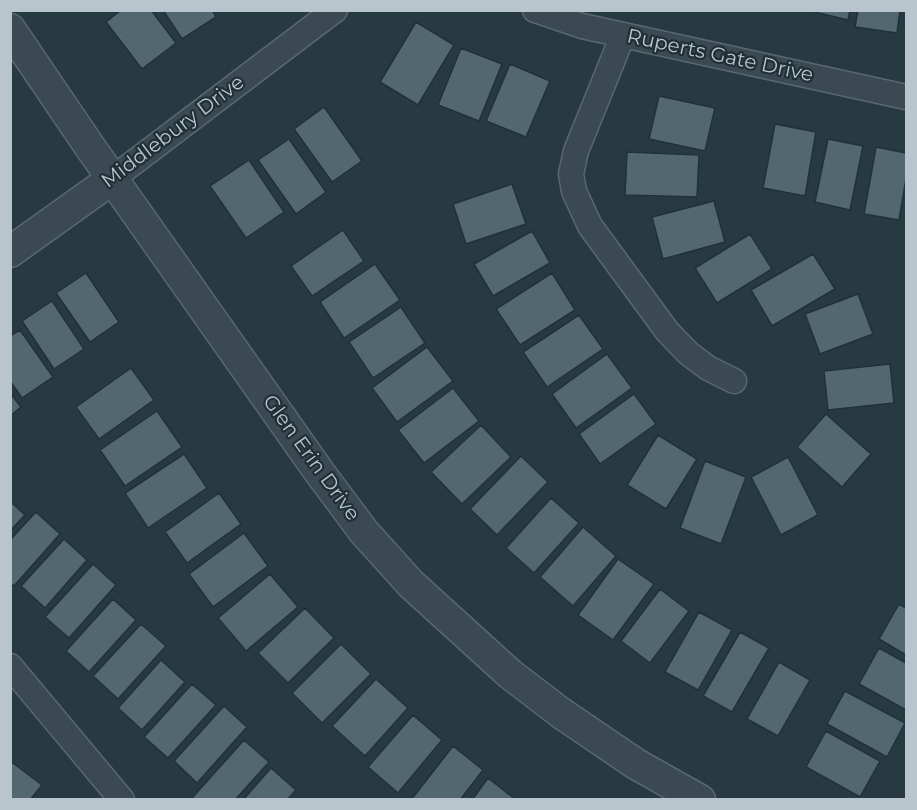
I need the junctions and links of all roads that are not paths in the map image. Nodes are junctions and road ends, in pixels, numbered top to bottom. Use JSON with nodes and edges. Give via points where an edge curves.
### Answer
{"nodes":[{"id":1,"x":335,"y":10,"type":"edge"},
{"id":2,"x":535,"y":10,"type":"edge"},
{"id":3,"x":10,"y":29,"type":"edge"},
{"id":4,"x":623,"y":35,"type":"junction"},
{"id":5,"x":906,"y":97,"type":"edge"},
{"id":6,"x":112,"y":179,"type":"junction"},
{"id":7,"x":10,"y":252,"type":"edge"},
{"id":8,"x":734,"y":381,"type":"dead end"},
{"id":9,"x":14,"y":677,"type":"edge"},
{"id":10,"x":122,"y":800,"type":"edge"},
{"id":11,"x":700,"y":800,"type":"edge"}],
"edges":[{"from":1,"to":6,"type":"street","name":"Middlebury Drive"},
{"from":2,"to":4,"type":"street","name":"Ruperts Gate Drive"},
{"from":3,"to":6,"type":"street","name":"Glen Erin Drive"},
{"from":4,"to":5,"type":"street","name":"Ruperts Gate Drive"},
{"from":4,"to":8,"type":"street","via":[[576,151],[571,174],[574,191],[590,226],[667,331],[708,368]]},
{"from":6,"to":7,"type":"street","name":"Middlebury Drive"},
{"from":6,"to":11,"type":"street","name":"Glen Erin Drive","via":[[320,473],[364,532],[411,584],[510,674],[561,713],[636,764]]},
{"from":9,"to":10,"type":"street"}]}
